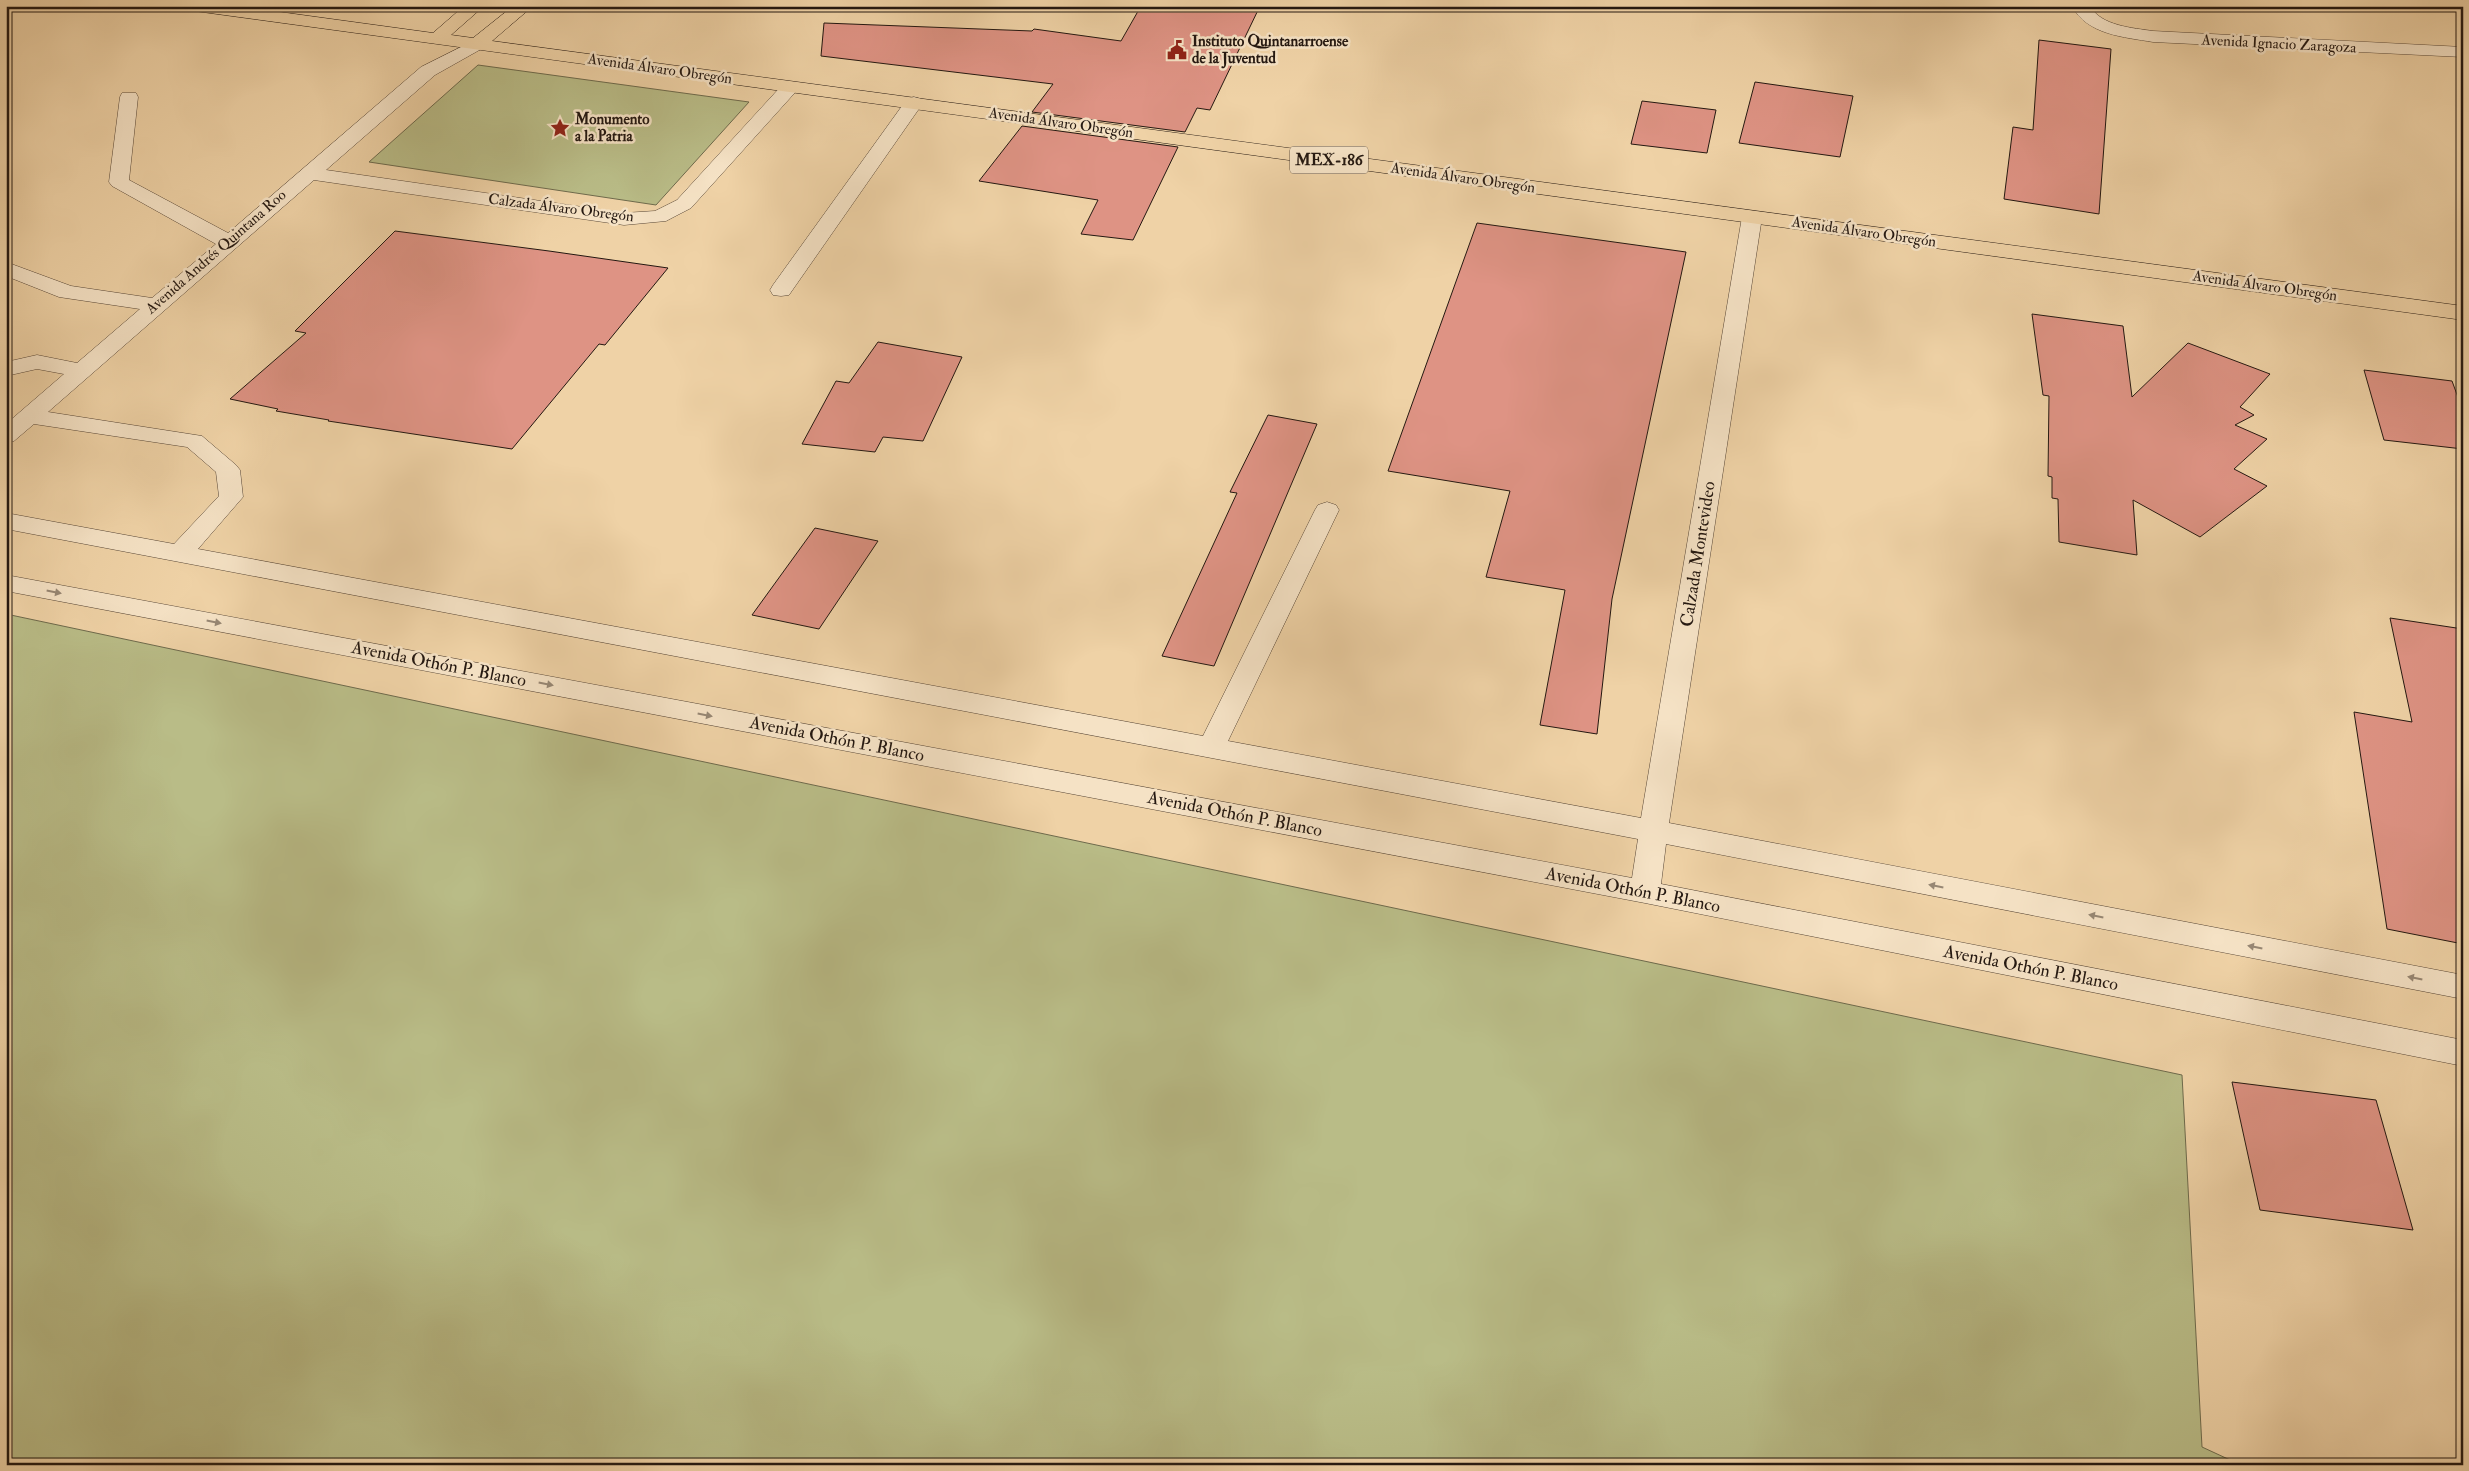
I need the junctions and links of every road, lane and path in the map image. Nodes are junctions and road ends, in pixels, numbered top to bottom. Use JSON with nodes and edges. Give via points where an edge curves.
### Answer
{"nodes":[{"id":1,"x":195,"y":6,"type":"edge"},
{"id":2,"x":475,"y":6,"type":"edge"},
{"id":3,"x":524,"y":6,"type":"edge"},
{"id":4,"x":2081,"y":6,"type":"edge"},
{"id":5,"x":436,"y":39,"type":"junction"},
{"id":6,"x":477,"y":44,"type":"junction"},
{"id":7,"x":2463,"y":52,"type":"edge"},
{"id":8,"x":428,"y":71,"type":"junction"},
{"id":9,"x":791,"y":87,"type":"junction"},
{"id":10,"x":129,"y":97,"type":"dead end"},
{"id":11,"x":914,"y":103,"type":"junction"},
{"id":12,"x":308,"y":173,"type":"junction"},
{"id":13,"x":1752,"y":217,"type":"junction"},
{"id":14,"x":228,"y":242,"type":"junction"},
{"id":15,"x":6,"y":268,"type":"edge"},
{"id":16,"x":781,"y":290,"type":"dead end"},
{"id":17,"x":155,"y":305,"type":"junction"},
{"id":18,"x":2463,"y":313,"type":"edge"},
{"id":19,"x":6,"y":369,"type":"edge"},
{"id":20,"x":81,"y":370,"type":"junction"},
{"id":21,"x":29,"y":416,"type":"junction"},
{"id":22,"x":6,"y":436,"type":"edge"},
{"id":23,"x":1327,"y":510,"type":"dead end"},
{"id":24,"x":6,"y":521,"type":"edge"},
{"id":25,"x":178,"y":554,"type":"junction"},
{"id":26,"x":6,"y":583,"type":"edge"},
{"id":27,"x":1211,"y":748,"type":"junction"},
{"id":28,"x":1653,"y":831,"type":"junction"},
{"id":29,"x":1645,"y":892,"type":"junction"},
{"id":30,"x":2463,"y":987,"type":"edge"},
{"id":31,"x":2463,"y":1053,"type":"edge"}],
"edges":[{"from":1,"to":5,"type":"main road","name":"Avenida Álvaro Obregón","number":"MEX-186"},
{"from":2,"to":5,"type":"main road"},
{"from":3,"to":6,"type":"main road","name":"Avenida Andrés Quintana Roo"},
{"from":4,"to":7,"type":"street","name":"Avenida Ignacio Zaragoza","via":[[2098,24],[2130,33],[2176,39]]},
{"from":5,"to":6,"type":"main road","name":"Avenida Álvaro Obregón","number":"MEX-186"},
{"from":5,"to":8,"type":"street"},
{"from":6,"to":8,"type":"street","name":"Avenida Andrés Quintana Roo"},
{"from":6,"to":9,"type":"main road","name":"Avenida Álvaro Obregón","number":"MEX-186"},
{"from":8,"to":12,"type":"street","name":"Avenida Andrés Quintana Roo"},
{"from":9,"to":11,"type":"main road","name":"Avenida Álvaro Obregón","number":"MEX-186"},
{"from":9,"to":12,"type":"street","name":"Calzada Álvaro Obregón","via":[[684,204],[659,217],[624,219]]},
{"from":10,"to":14,"type":"street","via":[[119,182]]},
{"from":11,"to":13,"type":"main road","name":"Avenida Álvaro Obregón","number":"MEX-186"},
{"from":11,"to":16,"type":"street"},
{"from":12,"to":14,"type":"street","name":"Avenida Andrés Quintana Roo"},
{"from":13,"to":18,"type":"main road","name":"Avenida Álvaro Obregón","number":"MEX-186"},
{"from":13,"to":28,"type":"street","name":"Calzada Montevideo"},
{"from":14,"to":17,"type":"street","name":"Avenida Andrés Quintana Roo"},
{"from":15,"to":17,"type":"street","via":[[67,292]]},
{"from":17,"to":20,"type":"street","name":"Avenida Andrés Quintana Roo"},
{"from":19,"to":20,"type":"street","via":[[37,362]]},
{"from":20,"to":21,"type":"street","name":"Avenida Andrés Quintana Roo"},
{"from":21,"to":22,"type":"street","name":"Avenida Andrés Quintana Roo"},
{"from":21,"to":25,"type":"street","via":[[194,442],[228,470],[231,496]]},
{"from":23,"to":27,"type":"street"},
{"from":24,"to":25,"type":"street"},
{"from":25,"to":27,"type":"street"},
{"from":26,"to":29,"type":"street","name":"Avenida Othón P. Blanco","one_way":true},
{"from":27,"to":28,"type":"street"},
{"from":28,"to":29,"type":"street","name":"Calzada Montevideo"},
{"from":30,"to":28,"type":"street","one_way":true},
{"from":29,"to":31,"type":"street","name":"Avenida Othón P. Blanco"}]}
